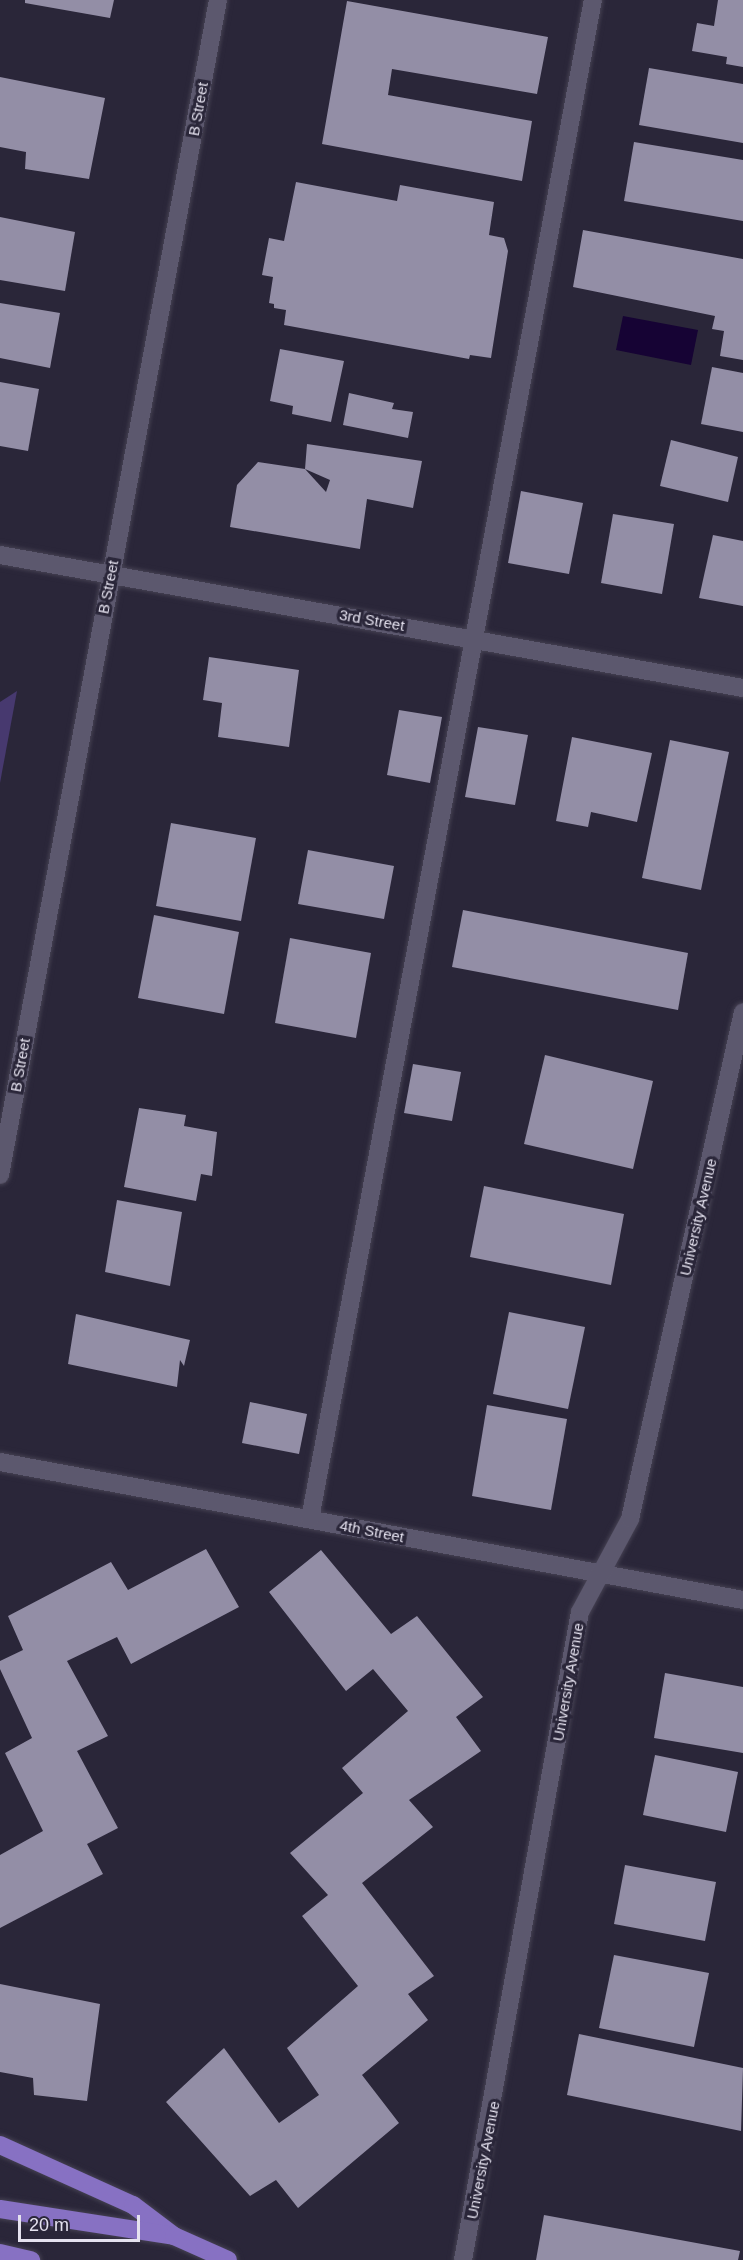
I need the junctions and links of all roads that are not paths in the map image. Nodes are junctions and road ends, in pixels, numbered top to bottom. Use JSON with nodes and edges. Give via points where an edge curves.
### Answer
{"nodes":[{"id":1,"x":218,"y":0,"type":"edge"},
{"id":2,"x":593,"y":0,"type":"edge"},
{"id":3,"x":0,"y":555,"type":"edge"},
{"id":4,"x":110,"y":574,"type":"junction"},
{"id":5,"x":474,"y":638,"type":"junction"},
{"id":6,"x":743,"y":688,"type":"edge"},
{"id":7,"x":743,"y":1012,"type":"edge"},
{"id":8,"x":0,"y":1174,"type":"edge"},
{"id":9,"x":0,"y":1462,"type":"edge"},
{"id":10,"x":310,"y":1519,"type":"junction"},
{"id":11,"x":598,"y":1574,"type":"junction"},
{"id":12,"x":743,"y":1600,"type":"edge"},
{"id":13,"x":0,"y":2145,"type":"edge"},
{"id":14,"x":0,"y":2209,"type":"edge"},
{"id":15,"x":174,"y":2236,"type":"junction"},
{"id":16,"x":0,"y":2253,"type":"edge"},
{"id":17,"x":31,"y":2260,"type":"edge"},
{"id":18,"x":228,"y":2260,"type":"edge"},
{"id":19,"x":463,"y":2260,"type":"edge"}],
"edges":[{"from":1,"to":4,"type":"street","name":"B Street"},
{"from":2,"to":5,"type":"street"},
{"from":3,"to":4,"type":"street","name":"3rd Street"},
{"from":4,"to":5,"type":"street","name":"3rd Street"},
{"from":4,"to":8,"type":"street","name":"B Street"},
{"from":5,"to":6,"type":"street","name":"3rd Street"},
{"from":5,"to":10,"type":"street"},
{"from":7,"to":11,"type":"street","name":"University Avenue","via":[[630,1519]]},
{"from":9,"to":10,"type":"street","name":"4th Street"},
{"from":10,"to":11,"type":"street","name":"4th Street"},
{"from":11,"to":12,"type":"street","name":"4th Street"},
{"from":11,"to":19,"type":"street","name":"University Avenue","via":[[580,1612]]},
{"from":13,"to":15,"type":"main road","via":[[133,2205]]},
{"from":14,"to":15,"type":"main road"},
{"from":15,"to":18,"type":"main road"},
{"from":16,"to":17,"type":"main road"}]}
